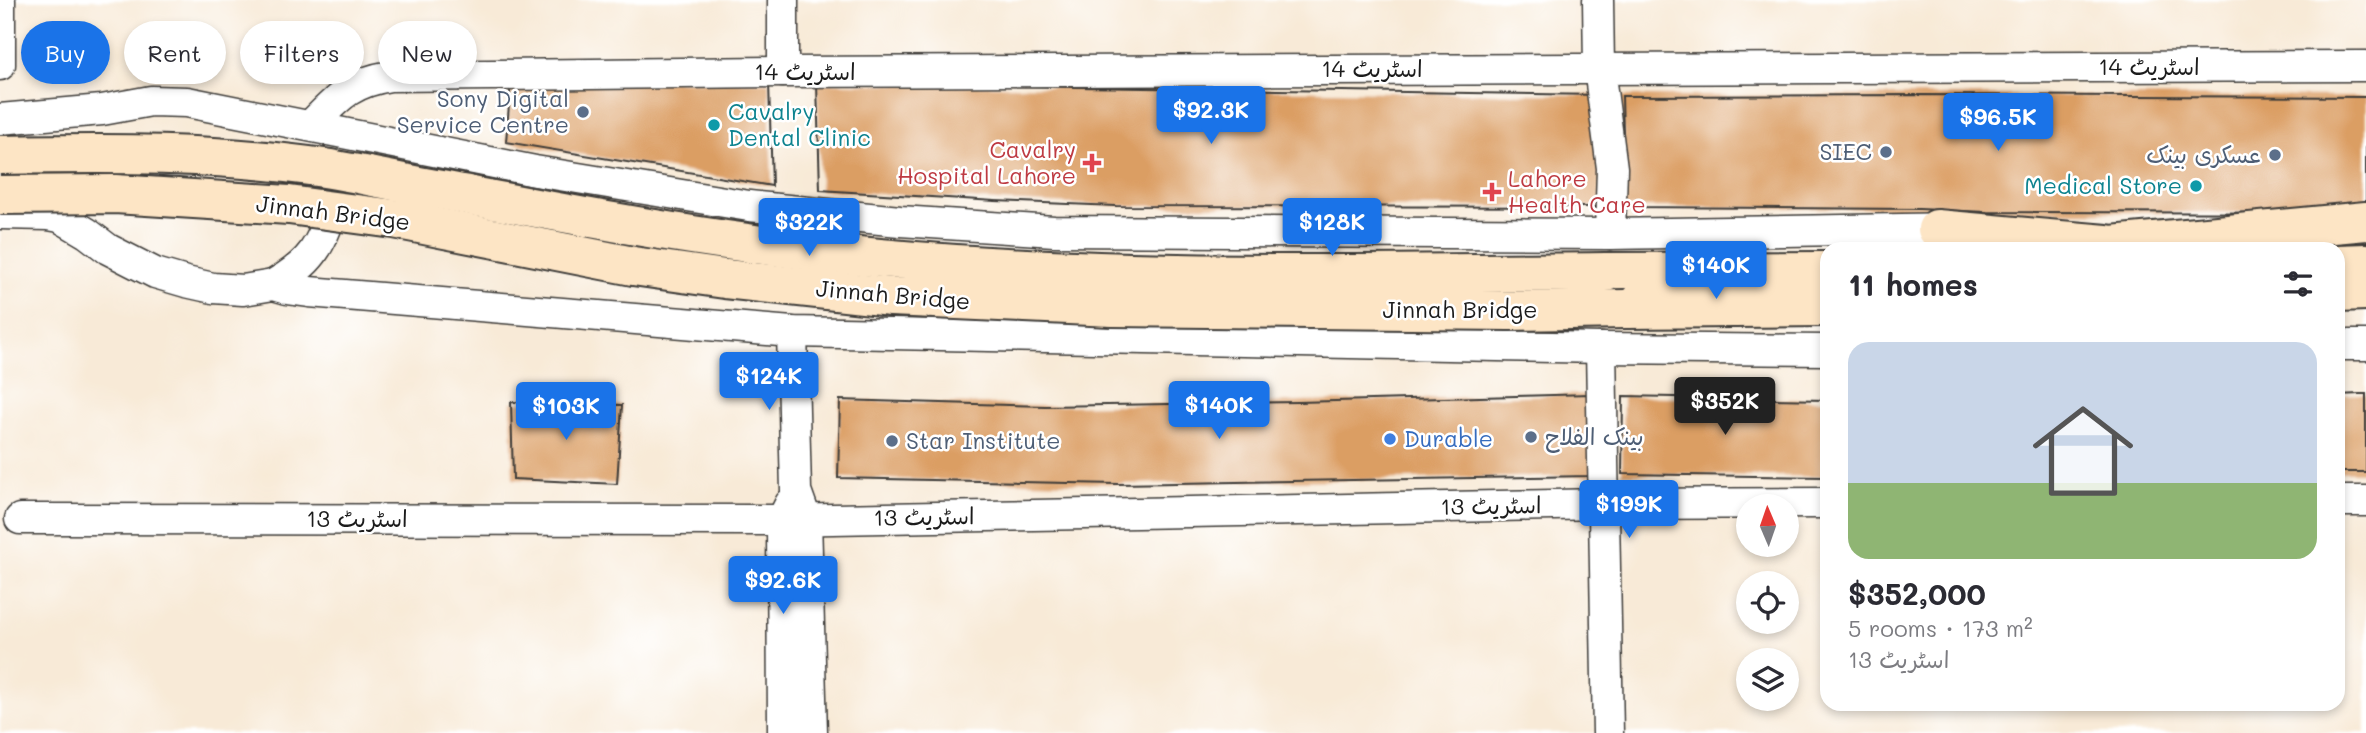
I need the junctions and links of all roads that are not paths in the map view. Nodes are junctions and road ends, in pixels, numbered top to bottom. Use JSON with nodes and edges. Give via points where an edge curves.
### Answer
{"nodes":[{"id":1,"x":0,"y":0,"type":"edge"},
{"id":2,"x":783,"y":0,"type":"edge"},
{"id":3,"x":1598,"y":0,"type":"edge"},
{"id":4,"x":0,"y":36,"type":"edge"},
{"id":5,"x":0,"y":65,"type":"edge"},
{"id":6,"x":2366,"y":66,"type":"edge"},
{"id":7,"x":1599,"y":68,"type":"junction"},
{"id":8,"x":783,"y":72,"type":"junction"},
{"id":9,"x":102,"y":110,"type":"junction"},
{"id":10,"x":0,"y":119,"type":"edge"},
{"id":11,"x":311,"y":125,"type":"junction"},
{"id":12,"x":0,"y":155,"type":"edge"},
{"id":13,"x":0,"y":195,"type":"edge"},
{"id":14,"x":0,"y":214,"type":"edge"},
{"id":15,"x":2366,"y":221,"type":"edge"},
{"id":16,"x":1937,"y":229,"type":"junction"},
{"id":17,"x":87,"y":233,"type":"junction"},
{"id":18,"x":1610,"y":234,"type":"junction"},
{"id":19,"x":2052,"y":242,"type":"edge"},
{"id":20,"x":2148,"y":242,"type":"edge"},
{"id":21,"x":1820,"y":271,"type":"edge"},
{"id":22,"x":273,"y":285,"type":"junction"},
{"id":23,"x":1820,"y":307,"type":"edge"},
{"id":24,"x":792,"y":332,"type":"junction"},
{"id":25,"x":2345,"y":345,"type":"edge"},
{"id":26,"x":2366,"y":345,"type":"edge"},
{"id":27,"x":1601,"y":348,"type":"junction"},
{"id":28,"x":1820,"y":350,"type":"edge"},
{"id":29,"x":2345,"y":501,"type":"edge"},
{"id":30,"x":2366,"y":501,"type":"edge"},
{"id":31,"x":1820,"y":503,"type":"edge"},
{"id":32,"x":1603,"y":504,"type":"junction"},
{"id":33,"x":20,"y":519,"type":"dead end"},
{"id":34,"x":794,"y":520,"type":"junction"},
{"id":35,"x":783,"y":733,"type":"edge"},
{"id":36,"x":812,"y":733,"type":"edge"},
{"id":37,"x":1608,"y":733,"type":"edge"}],
"edges":[{"from":1,"to":4,"type":"street"},
{"from":2,"to":8,"type":"street"},
{"from":3,"to":7,"type":"street"},
{"from":4,"to":5,"type":"street"},
{"from":6,"to":7,"type":"street","name":"اسٹریٹ 14"},
{"from":7,"to":8,"type":"street","name":"اسٹریٹ 14"},
{"from":7,"to":18,"type":"street","via":[[1612,168]]},
{"from":8,"to":11,"type":"street","name":"اسٹریٹ 14","via":[[390,76],[354,86]]},
{"from":9,"to":10,"type":"street"},
{"from":9,"to":11,"type":"street","via":[[151,101],[187,102]]},
{"from":9,"to":17,"type":"street","via":[[78,151],[74,172],[77,208]]},
{"from":11,"to":18,"type":"street","via":[[535,171],[736,204],[900,220],[1054,232]]},
{"from":11,"to":22,"type":"street","via":[[334,167],[338,197],[307,261]]},
{"from":12,"to":21,"type":"main road","name":"Jinnah Bridge","bridge":true,"via":[[167,154],[325,168],[756,245],[1005,268],[1341,275]]},
{"from":13,"to":23,"type":"main road","name":"Jinnah Bridge","bridge":true,"via":[[115,194],[289,205],[394,219],[633,266],[891,297],[1112,307],[1496,311]]},
{"from":14,"to":17,"type":"street","via":[[60,217]]},
{"from":15,"to":16,"type":"street"},
{"from":15,"to":20,"type":"main road"},
{"from":16,"to":18,"type":"street"},
{"from":16,"to":19,"type":"main road"},
{"from":17,"to":22,"type":"street","via":[[155,273],[186,282],[243,290]]},
{"from":22,"to":24,"type":"street","via":[[309,292]]},
{"from":24,"to":27,"type":"street"},
{"from":24,"to":34,"type":"street"},
{"from":25,"to":26,"type":"street"},
{"from":27,"to":28,"type":"street"},
{"from":27,"to":32,"type":"street"},
{"from":29,"to":30,"type":"street"},
{"from":31,"to":32,"type":"street","name":"اسٹریٹ 13"},
{"from":32,"to":34,"type":"street","name":"اسٹریٹ 13"},
{"from":32,"to":37,"type":"street"},
{"from":33,"to":34,"type":"street","name":"اسٹریٹ 13"},
{"from":34,"to":35,"type":"street"},
{"from":34,"to":36,"type":"street"}]}
